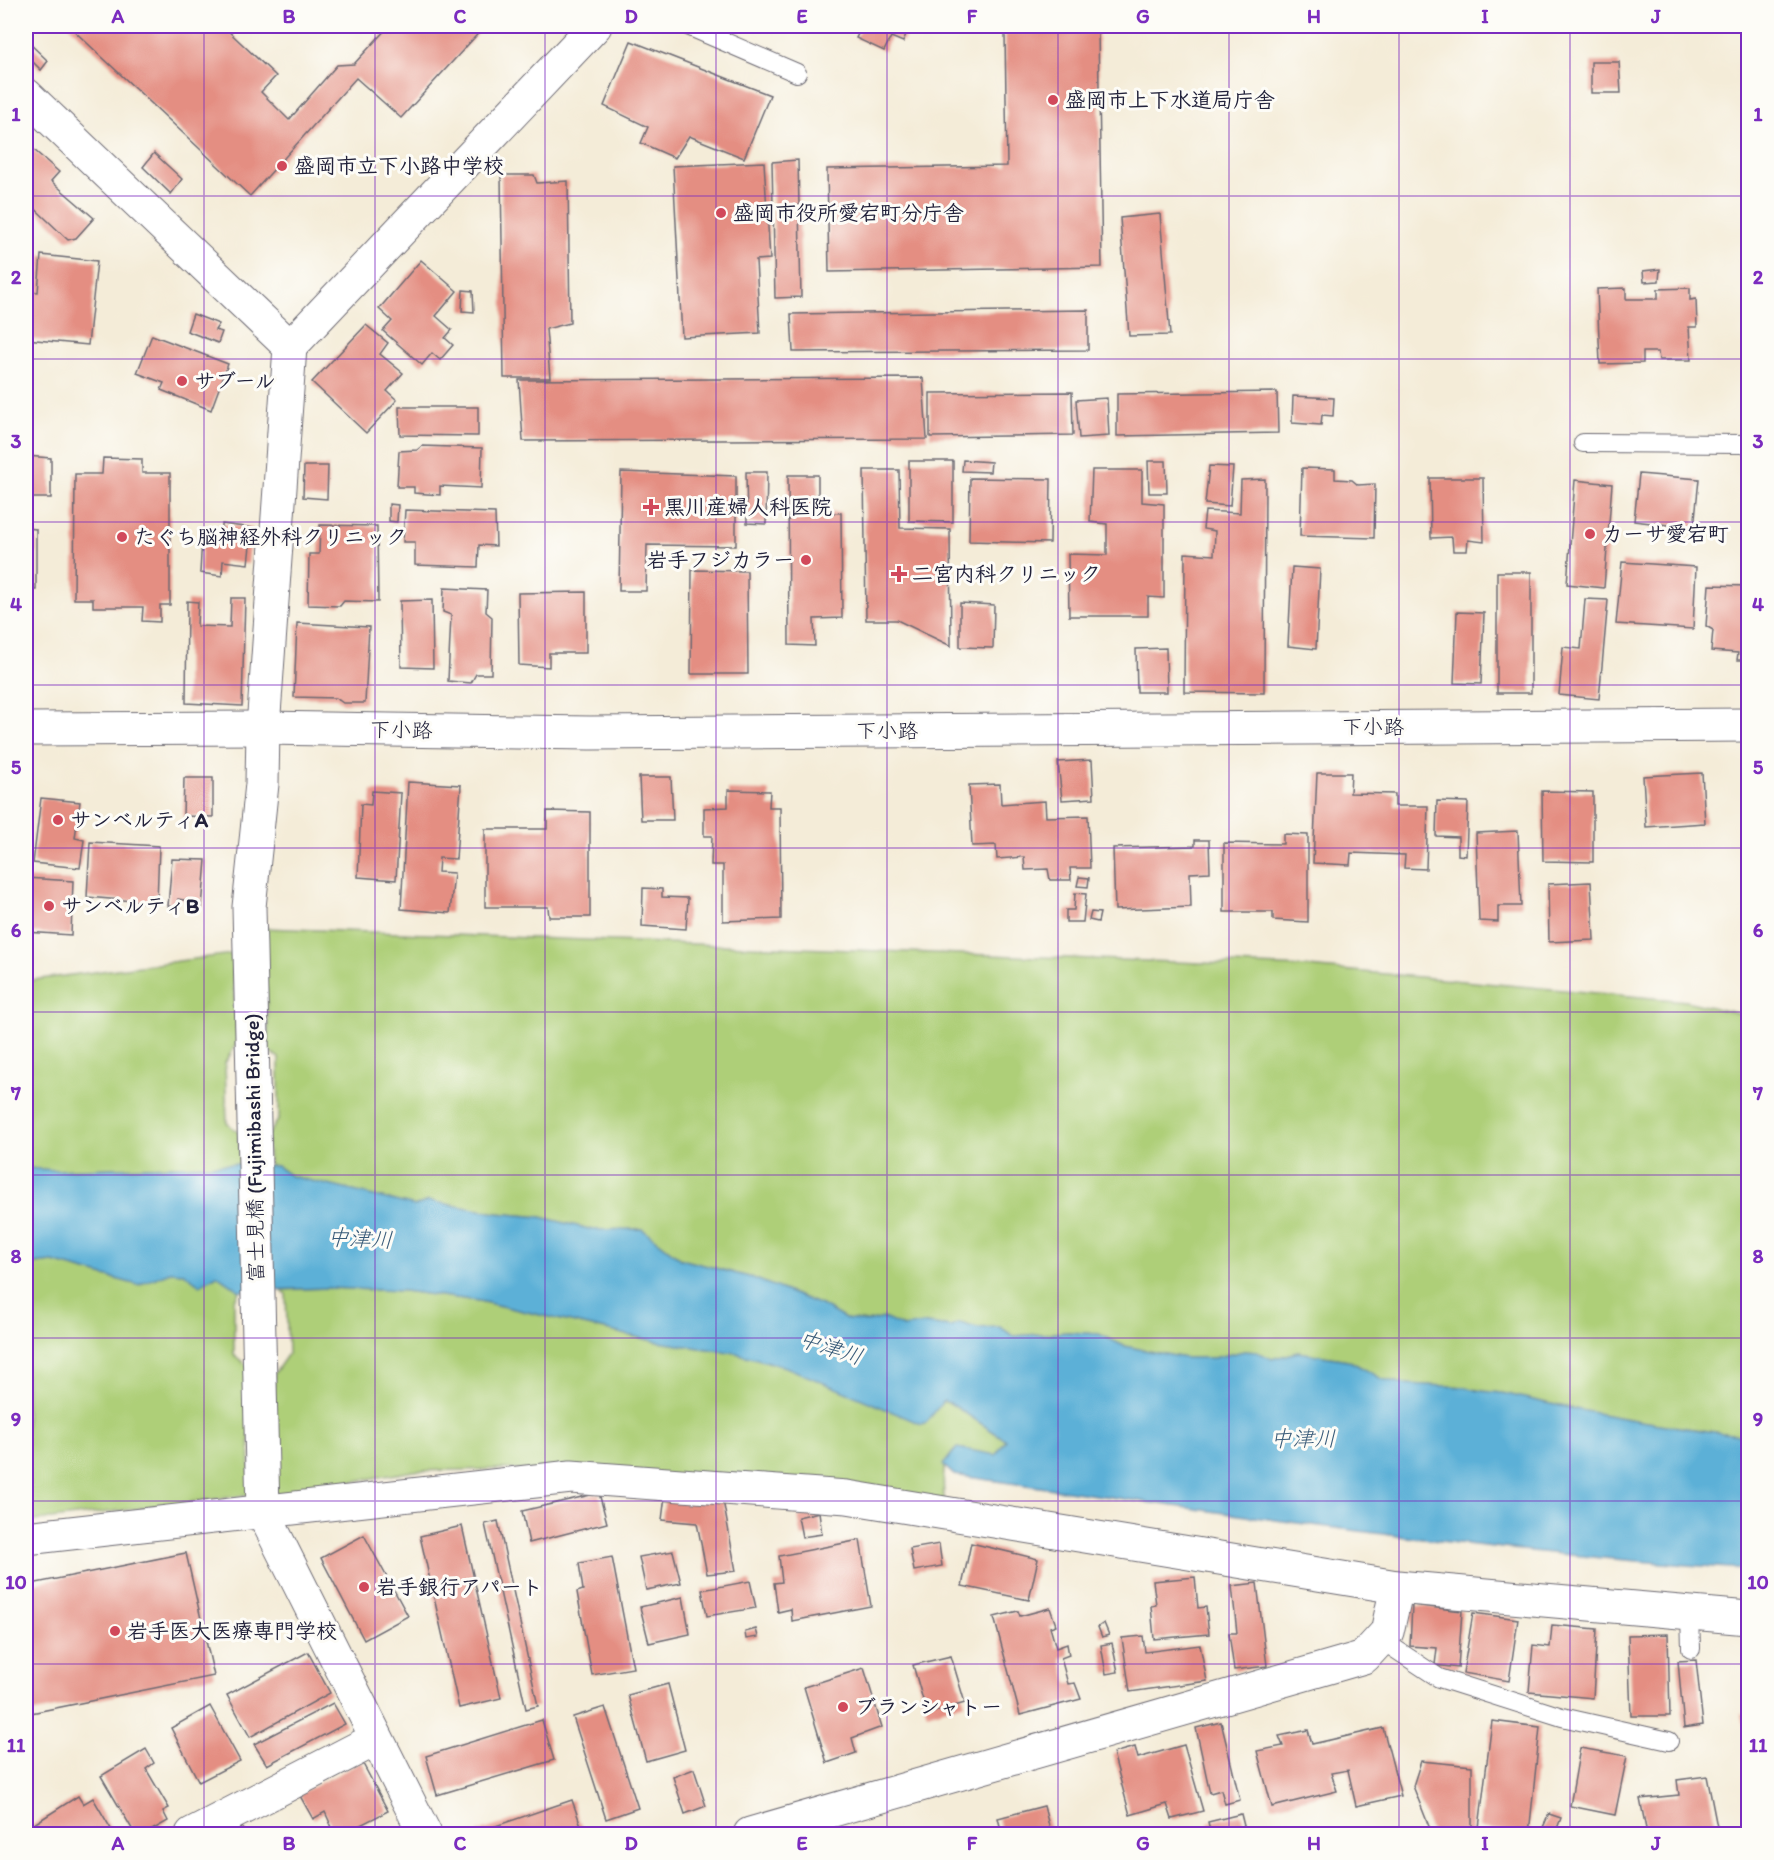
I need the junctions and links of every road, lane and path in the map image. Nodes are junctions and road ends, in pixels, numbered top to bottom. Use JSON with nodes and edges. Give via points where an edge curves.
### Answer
{"nodes":[{"id":1,"x":595,"y":26,"type":"edge"},
{"id":2,"x":688,"y":26,"type":"edge"},
{"id":3,"x":797,"y":73,"type":"dead end"},
{"id":4,"x":26,"y":95,"type":"edge"},
{"id":5,"x":290,"y":347,"type":"junction"},
{"id":6,"x":1583,"y":443,"type":"dead end"},
{"id":7,"x":1749,"y":444,"type":"edge"},
{"id":8,"x":1749,"y":725,"type":"edge"},
{"id":9,"x":263,"y":728,"type":"junction"},
{"id":10,"x":26,"y":729,"type":"edge"},
{"id":11,"x":263,"y":1512,"type":"junction"},
{"id":12,"x":26,"y":1538,"type":"edge"},
{"id":13,"x":1397,"y":1587,"type":"junction"},
{"id":14,"x":1690,"y":1613,"type":"junction"},
{"id":15,"x":1749,"y":1618,"type":"edge"},
{"id":16,"x":1380,"y":1639,"type":"junction"},
{"id":17,"x":1691,"y":1649,"type":"dead end"},
{"id":18,"x":376,"y":1739,"type":"junction"},
{"id":19,"x":1669,"y":1741,"type":"dead end"},
{"id":20,"x":192,"y":1834,"type":"edge"},
{"id":21,"x":425,"y":1834,"type":"edge"},
{"id":22,"x":750,"y":1834,"type":"edge"}],
"edges":[{"from":1,"to":5,"type":"street"},
{"from":2,"to":3,"type":"lane"},
{"from":4,"to":5,"type":"street"},
{"from":5,"to":9,"type":"street","name":"富士見橋 (Fujimibashi Bridge)"},
{"from":6,"to":7,"type":"lane"},
{"from":8,"to":9,"type":"street","name":"下小路","via":[[602,733]]},
{"from":9,"to":10,"type":"street","name":"下小路"},
{"from":9,"to":11,"type":"street","name":"富士見橋 (Fujimibashi Bridge)","via":[[262,784],[249,907]]},
{"from":11,"to":12,"type":"street"},
{"from":11,"to":13,"type":"street","via":[[583,1478],[847,1497]]},
{"from":11,"to":18,"type":"street"},
{"from":13,"to":14,"type":"street"},
{"from":13,"to":16,"type":"street","via":[[1387,1632]]},
{"from":14,"to":15,"type":"street"},
{"from":14,"to":17,"type":"lane"},
{"from":16,"to":19,"type":"lane","via":[[1450,1682],[1562,1718]]},
{"from":16,"to":22,"type":"street","via":[[1364,1657]]},
{"from":18,"to":20,"type":"street"},
{"from":18,"to":21,"type":"street"}]}
